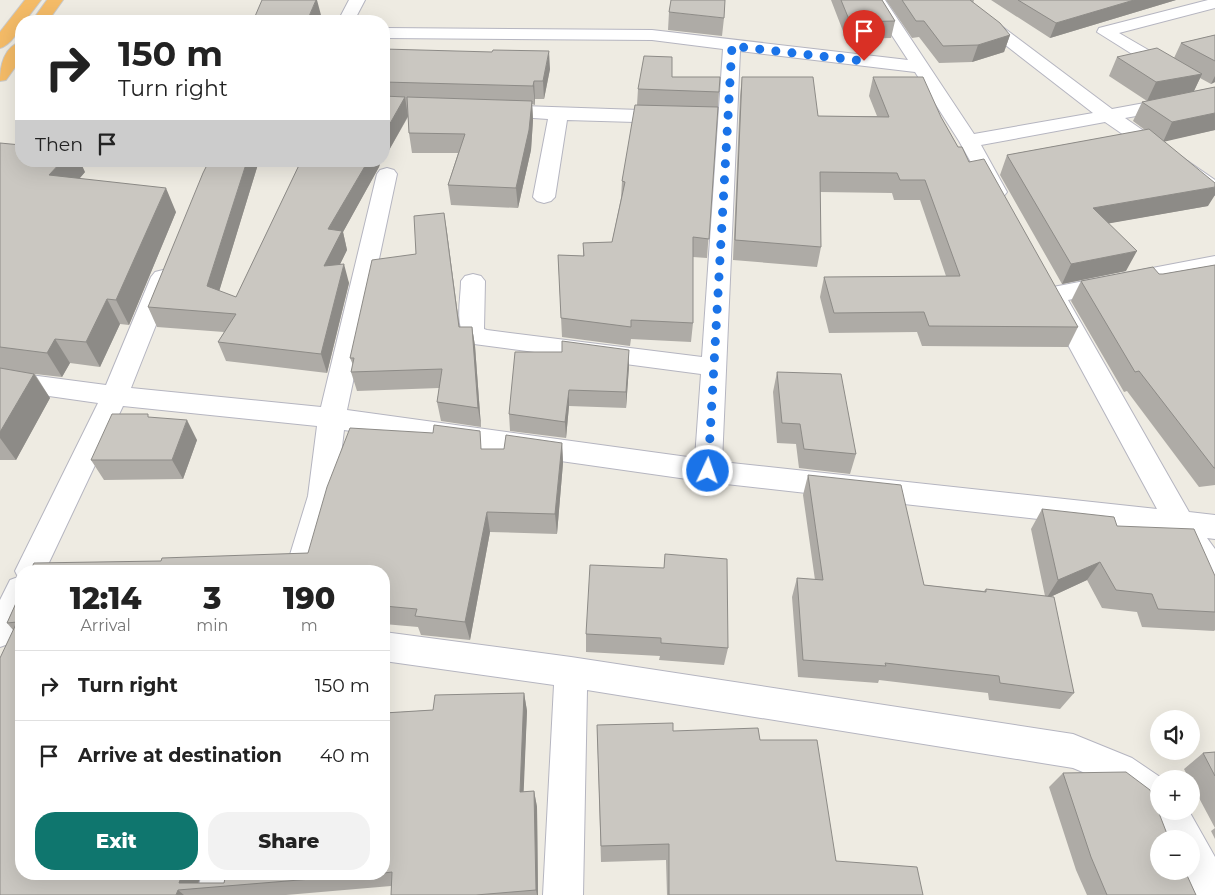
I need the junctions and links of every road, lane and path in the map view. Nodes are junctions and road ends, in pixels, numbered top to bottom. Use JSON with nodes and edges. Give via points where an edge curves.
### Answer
{"nodes":[{"id":1,"x":33,"y":0,"type":"edge"},
{"id":2,"x":55,"y":0,"type":"edge"},
{"id":3,"x":357,"y":0,"type":"edge"},
{"id":4,"x":877,"y":0,"type":"edge"},
{"id":5,"x":1215,"y":3,"type":"edge"},
{"id":6,"x":973,"y":13,"type":"edge"},
{"id":7,"x":21,"y":15,"type":"edge"},
{"id":8,"x":44,"y":15,"type":"edge"},
{"id":9,"x":349,"y":15,"type":"edge"},
{"id":10,"x":15,"y":23,"type":"edge"},
{"id":11,"x":390,"y":33,"type":"edge"},
{"id":12,"x":0,"y":43,"type":"edge"},
{"id":13,"x":732,"y":46,"type":"junction"},
{"id":14,"x":15,"y":55,"type":"edge"},
{"id":15,"x":920,"y":67,"type":"junction"},
{"id":16,"x":0,"y":76,"type":"edge"},
{"id":17,"x":1215,"y":96,"type":"edge"},
{"id":18,"x":480,"y":111,"type":"edge"},
{"id":19,"x":558,"y":114,"type":"junction"},
{"id":20,"x":1108,"y":115,"type":"junction"},
{"id":21,"x":709,"y":119,"type":"junction"},
{"id":22,"x":969,"y":141,"type":"junction"},
{"id":23,"x":386,"y":174,"type":"dead end"},
{"id":24,"x":1215,"y":189,"type":"edge"},
{"id":25,"x":544,"y":197,"type":"dead end"},
{"id":26,"x":1006,"y":209,"type":"edge"},
{"id":27,"x":173,"y":252,"type":"edge"},
{"id":28,"x":1215,"y":263,"type":"edge"},
{"id":29,"x":473,"y":281,"type":"dead end"},
{"id":30,"x":714,"y":366,"type":"junction"},
{"id":31,"x":0,"y":380,"type":"edge"},
{"id":32,"x":115,"y":396,"type":"junction"},
{"id":33,"x":332,"y":418,"type":"junction"},
{"id":34,"x":708,"y":471,"type":"junction"},
{"id":35,"x":1179,"y":522,"type":"junction"},
{"id":36,"x":1215,"y":527,"type":"edge"},
{"id":37,"x":33,"y":565,"type":"edge"},
{"id":38,"x":302,"y":565,"type":"edge"},
{"id":39,"x":1215,"y":573,"type":"edge"},
{"id":40,"x":15,"y":602,"type":"edge"},
{"id":41,"x":0,"y":633,"type":"edge"},
{"id":42,"x":390,"y":647,"type":"edge"},
{"id":43,"x":571,"y":672,"type":"junction"},
{"id":44,"x":1150,"y":790,"type":"edge"},
{"id":45,"x":1200,"y":868,"type":"edge"},
{"id":46,"x":220,"y":880,"type":"edge"},
{"id":47,"x":216,"y":895,"type":"edge"},
{"id":48,"x":563,"y":895,"type":"edge"},
{"id":49,"x":1214,"y":895,"type":"edge"}],
"edges":[{"from":1,"to":7,"type":"highway"},
{"from":2,"to":8,"type":"highway"},
{"from":3,"to":9,"type":"street"},
{"from":4,"to":15,"type":"street"},
{"from":5,"to":17,"type":"street","via":[[1105,32]]},
{"from":6,"to":20,"type":"street"},
{"from":10,"to":12,"type":"highway"},
{"from":11,"to":13,"type":"street","via":[[652,35]]},
{"from":13,"to":15,"type":"street"},
{"from":13,"to":21,"type":"street"},
{"from":14,"to":16,"type":"highway"},
{"from":15,"to":22,"type":"street"},
{"from":17,"to":20,"type":"street"},
{"from":18,"to":19,"type":"street"},
{"from":19,"to":21,"type":"street"},
{"from":19,"to":25,"type":"street"},
{"from":20,"to":22,"type":"street"},
{"from":20,"to":24,"type":"street"},
{"from":21,"to":30,"type":"street"},
{"from":22,"to":26,"type":"street"},
{"from":23,"to":33,"type":"street"},
{"from":27,"to":32,"type":"street"},
{"from":28,"to":35,"type":"street","via":[[1049,286]]},
{"from":29,"to":30,"type":"street","via":[[472,329],[474,334],[483,338]]},
{"from":30,"to":34,"type":"street"},
{"from":31,"to":32,"type":"street"},
{"from":32,"to":33,"type":"street"},
{"from":32,"to":37,"type":"street"},
{"from":33,"to":34,"type":"street"},
{"from":33,"to":38,"type":"street","via":[[322,496]]},
{"from":34,"to":35,"type":"street"},
{"from":35,"to":36,"type":"street"},
{"from":35,"to":39,"type":"street"},
{"from":40,"to":41,"type":"street"},
{"from":42,"to":43,"type":"street"},
{"from":43,"to":44,"type":"street","via":[[1072,751],[1116,766]]},
{"from":43,"to":48,"type":"street"},
{"from":45,"to":49,"type":"street"},
{"from":46,"to":47,"type":"street"}]}
